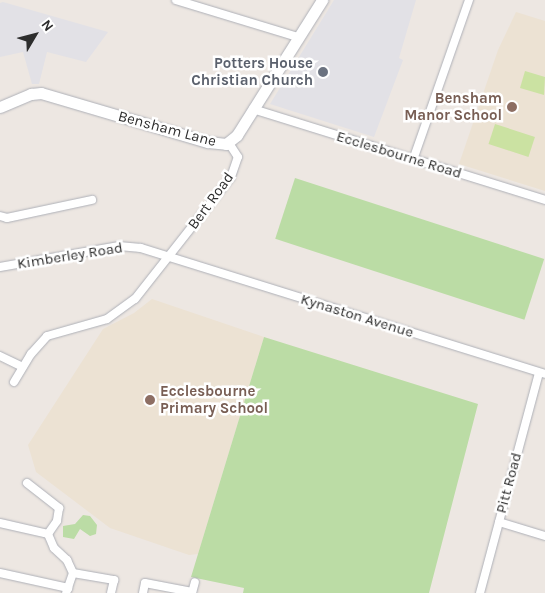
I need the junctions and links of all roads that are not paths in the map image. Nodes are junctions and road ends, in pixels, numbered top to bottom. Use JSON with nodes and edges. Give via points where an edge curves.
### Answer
{"nodes":[{"id":1,"x":176,"y":0,"type":"edge"},
{"id":2,"x":322,"y":0,"type":"edge"},
{"id":3,"x":469,"y":0,"type":"edge"},
{"id":4,"x":298,"y":37,"type":"junction"},
{"id":5,"x":0,"y":107,"type":"edge"},
{"id":6,"x":253,"y":109,"type":"junction"},
{"id":7,"x":229,"y":143,"type":"junction"},
{"id":8,"x":413,"y":160,"type":"junction"},
{"id":9,"x":92,"y":200,"type":"dead end"},
{"id":10,"x":545,"y":200,"type":"edge"},
{"id":11,"x":0,"y":216,"type":"edge"},
{"id":12,"x":169,"y":256,"type":"junction"},
{"id":13,"x":0,"y":267,"type":"edge"},
{"id":14,"x":0,"y":356,"type":"edge"},
{"id":15,"x":23,"y":367,"type":"junction"},
{"id":16,"x":542,"y":374,"type":"edge"},
{"id":17,"x":14,"y":382,"type":"dead end"},
{"id":18,"x":27,"y":483,"type":"dead end"},
{"id":19,"x":499,"y":522,"type":"junction"},
{"id":20,"x":0,"y":523,"type":"edge"},
{"id":21,"x":48,"y":534,"type":"junction"},
{"id":22,"x":545,"y":536,"type":"edge"},
{"id":23,"x":0,"y":573,"type":"edge"},
{"id":24,"x":73,"y":573,"type":"junction"},
{"id":25,"x":195,"y":582,"type":"dead end"},
{"id":26,"x":67,"y":590,"type":"edge"},
{"id":27,"x":111,"y":593,"type":"edge"},
{"id":28,"x":142,"y":593,"type":"edge"},
{"id":29,"x":192,"y":593,"type":"edge"},
{"id":30,"x":480,"y":593,"type":"edge"}],
"edges":[{"from":1,"to":4,"type":"street"},
{"from":2,"to":4,"type":"street","name":"Bensham Lane"},
{"from":3,"to":8,"type":"street"},
{"from":4,"to":6,"type":"street","name":"Bensham Lane"},
{"from":5,"to":7,"type":"street","name":"Bensham Lane","via":[[30,94],[41,93],[208,142]]},
{"from":6,"to":7,"type":"street","name":"Bensham Lane"},
{"from":6,"to":8,"type":"street","name":"Ecclesbourne Road"},
{"from":7,"to":12,"type":"street","name":"Bert Road","via":[[238,157],[233,173]]},
{"from":8,"to":10,"type":"street","name":"Ecclesbourne Road"},
{"from":9,"to":11,"type":"street","via":[[7,218]]},
{"from":12,"to":13,"type":"street","name":"Kimberley Road","via":[[119,246]]},
{"from":12,"to":15,"type":"street","via":[[126,308],[96,324],[49,335]]},
{"from":12,"to":16,"type":"street","name":"Kynaston Avenue"},
{"from":14,"to":15,"type":"street"},
{"from":15,"to":17,"type":"street"},
{"from":16,"to":19,"type":"street","name":"Pitt Road"},
{"from":18,"to":21,"type":"street","via":[[59,508],[57,521]]},
{"from":19,"to":22,"type":"street"},
{"from":19,"to":30,"type":"street","name":"Pitt Road"},
{"from":20,"to":21,"type":"street"},
{"from":21,"to":24,"type":"street","via":[[54,548],[67,560]]},
{"from":23,"to":26,"type":"street"},
{"from":24,"to":26,"type":"street"},
{"from":24,"to":27,"type":"street","via":[[114,580]]},
{"from":25,"to":29,"type":"street"},
{"from":28,"to":29,"type":"street","via":[[144,583]]}]}
